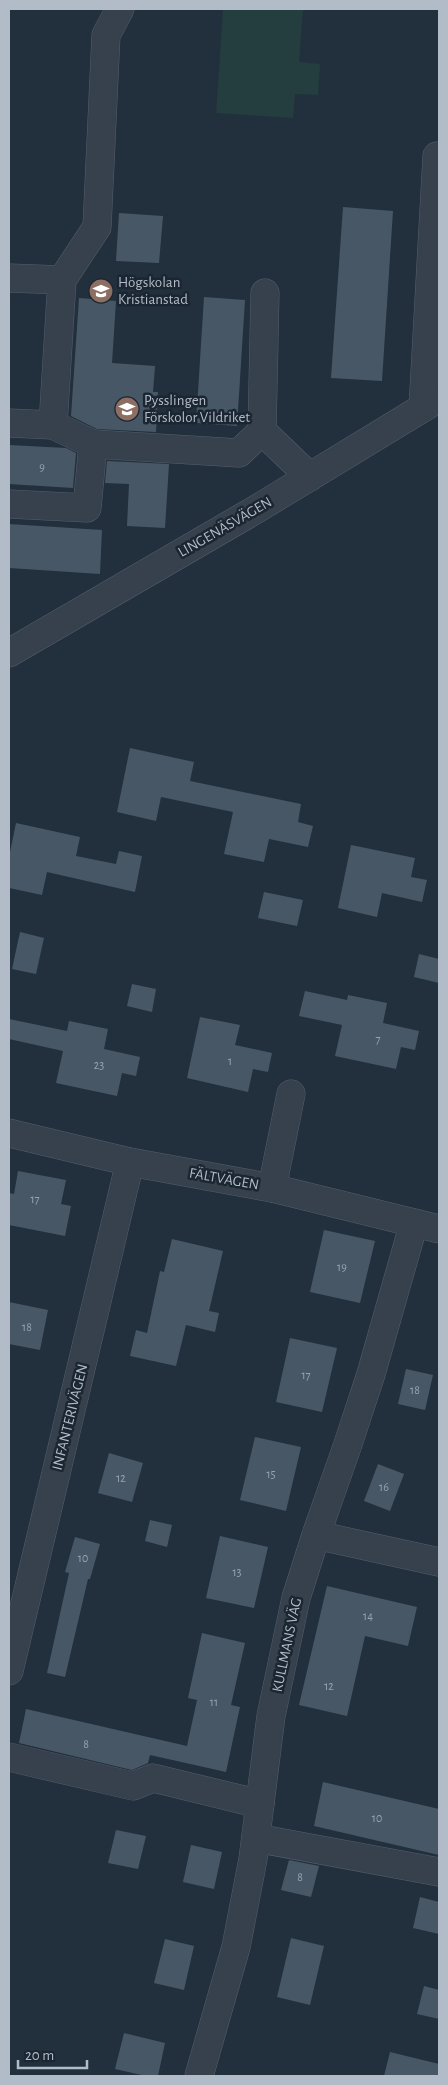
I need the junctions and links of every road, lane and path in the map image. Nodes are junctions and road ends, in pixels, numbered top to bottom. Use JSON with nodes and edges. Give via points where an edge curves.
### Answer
{"nodes":[{"id":1,"x":120,"y":9,"type":"edge"},
{"id":2,"x":437,"y":156,"type":"dead end"},
{"id":3,"x":9,"y":278,"type":"edge"},
{"id":4,"x":62,"y":280,"type":"junction"},
{"id":5,"x":265,"y":293,"type":"dead end"},
{"id":6,"x":431,"y":403,"type":"edge"},
{"id":7,"x":9,"y":423,"type":"edge"},
{"id":8,"x":53,"y":425,"type":"junction"},
{"id":9,"x":262,"y":430,"type":"junction"},
{"id":10,"x":93,"y":444,"type":"junction"},
{"id":11,"x":310,"y":477,"type":"junction"},
{"id":12,"x":9,"y":504,"type":"edge"},
{"id":13,"x":9,"y":653,"type":"edge"},
{"id":14,"x":291,"y":1094,"type":"dead end"},
{"id":15,"x":9,"y":1133,"type":"edge"},
{"id":16,"x":130,"y":1162,"type":"junction"},
{"id":17,"x":272,"y":1188,"type":"junction"},
{"id":18,"x":427,"y":1226,"type":"edge"},
{"id":19,"x":316,"y":1535,"type":"junction"},
{"id":20,"x":439,"y":1562,"type":"edge"},
{"id":21,"x":9,"y":1671,"type":"edge"},
{"id":22,"x":9,"y":1757,"type":"edge"},
{"id":23,"x":260,"y":1804,"type":"junction"},
{"id":24,"x":256,"y":1838,"type":"junction"},
{"id":25,"x":439,"y":1872,"type":"edge"},
{"id":26,"x":199,"y":2076,"type":"edge"}],
"edges":[{"from":1,"to":4,"type":"street","via":[[106,35],[97,227]]},
{"from":2,"to":6,"type":"street"},
{"from":3,"to":4,"type":"street"},
{"from":4,"to":8,"type":"street"},
{"from":5,"to":9,"type":"street"},
{"from":6,"to":11,"type":"street","name":"LINGENÄSVÄGEN"},
{"from":7,"to":8,"type":"street"},
{"from":8,"to":10,"type":"street"},
{"from":9,"to":10,"type":"street","via":[[239,453]]},
{"from":9,"to":11,"type":"street"},
{"from":10,"to":12,"type":"street","via":[[87,508]]},
{"from":11,"to":13,"type":"street","name":"LINGENÄSVÄGEN"},
{"from":14,"to":17,"type":"street"},
{"from":15,"to":16,"type":"street","name":"FÄLTVÄGEN"},
{"from":16,"to":17,"type":"street","name":"FÄLTVÄGEN"},
{"from":16,"to":21,"type":"street","name":"INFANTERIVÄGEN"},
{"from":17,"to":18,"type":"street","name":"FÄLTVÄGEN"},
{"from":18,"to":19,"type":"street","name":"KULLMANS VÄG","via":[[371,1374]]},
{"from":19,"to":20,"type":"street"},
{"from":19,"to":23,"type":"street","name":"KULLMANS VÄG","via":[[296,1598],[271,1716]]},
{"from":22,"to":23,"type":"street","via":[[133,1786],[153,1778]]},
{"from":23,"to":24,"type":"street","name":"KULLMANS VÄG"},
{"from":24,"to":25,"type":"street"},
{"from":24,"to":26,"type":"street","name":"KULLMANS VÄG","via":[[236,1947]]}]}
